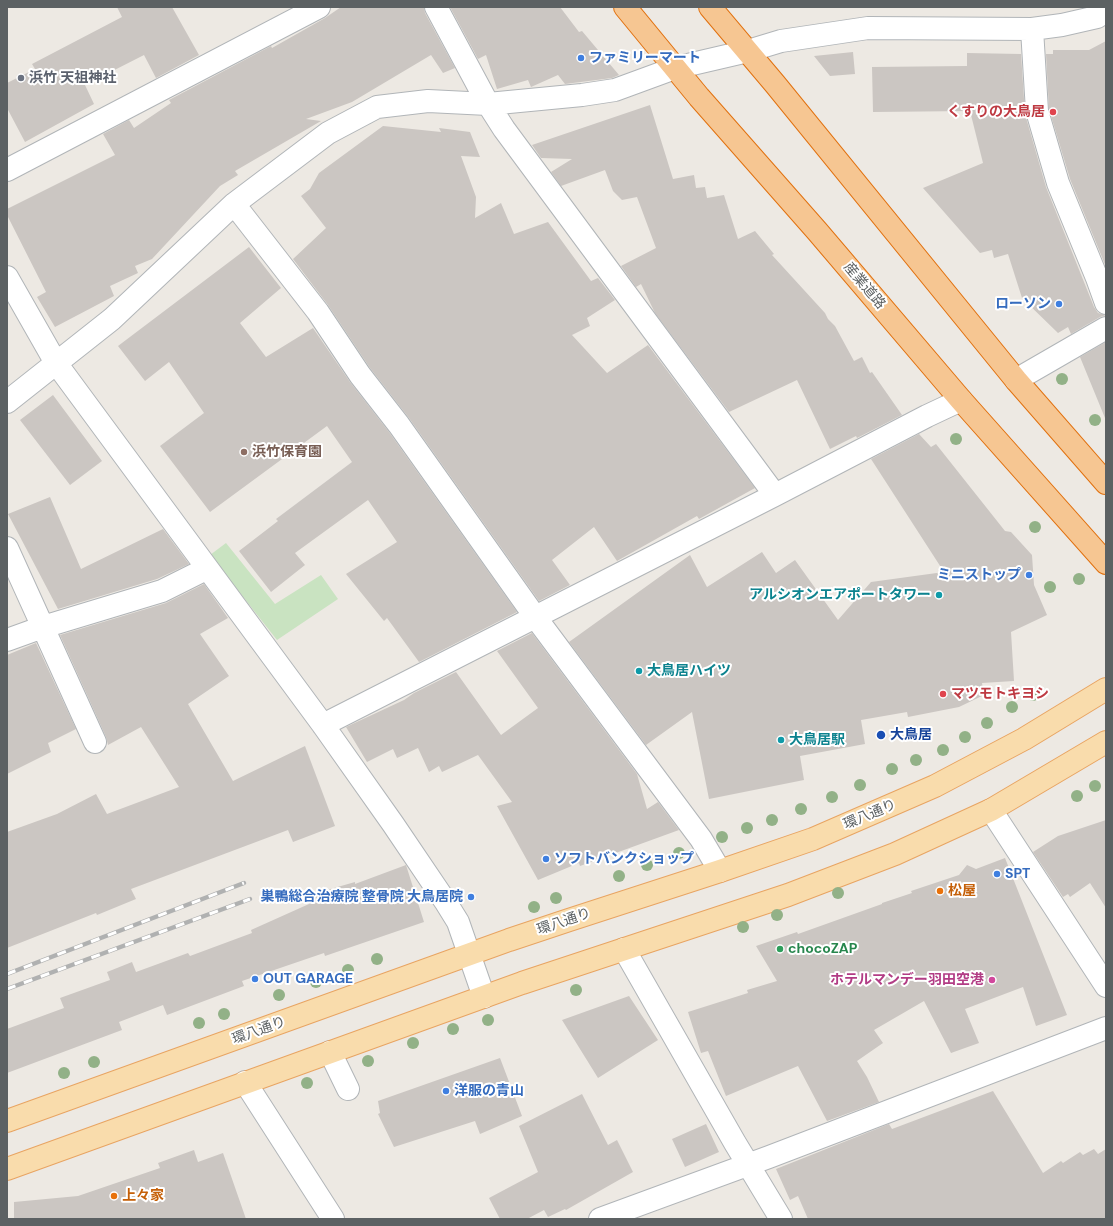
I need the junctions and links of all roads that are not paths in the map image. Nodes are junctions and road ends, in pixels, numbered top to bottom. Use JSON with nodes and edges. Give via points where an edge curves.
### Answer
{"nodes":[{"id":1,"x":319,"y":7,"type":"edge"},
{"id":2,"x":436,"y":7,"type":"edge"},
{"id":3,"x":626,"y":7,"type":"edge"},
{"id":4,"x":710,"y":7,"type":"edge"},
{"id":5,"x":1106,"y":11,"type":"edge"},
{"id":6,"x":1063,"y":16,"type":"edge"},
{"id":7,"x":1032,"y":29,"type":"junction"},
{"id":8,"x":748,"y":52,"type":"junction"},
{"id":9,"x":675,"y":68,"type":"junction"},
{"id":10,"x":488,"y":104,"type":"junction"},
{"id":11,"x":7,"y":170,"type":"edge"},
{"id":12,"x":234,"y":204,"type":"junction"},
{"id":13,"x":7,"y":277,"type":"edge"},
{"id":14,"x":1106,"y":303,"type":"edge"},
{"id":15,"x":1106,"y":328,"type":"edge"},
{"id":16,"x":56,"y":363,"type":"junction"},
{"id":17,"x":1016,"y":380,"type":"junction"},
{"id":18,"x":961,"y":400,"type":"junction"},
{"id":19,"x":7,"y":402,"type":"edge"},
{"id":20,"x":1106,"y":484,"type":"edge"},
{"id":21,"x":776,"y":495,"type":"junction"},
{"id":22,"x":7,"y":548,"type":"edge"},
{"id":23,"x":1106,"y":563,"type":"edge"},
{"id":24,"x":206,"y":569,"type":"junction"},
{"id":25,"x":536,"y":618,"type":"junction"},
{"id":26,"x":43,"y":627,"type":"junction"},
{"id":27,"x":7,"y":640,"type":"edge"},
{"id":28,"x":1106,"y":689,"type":"edge"},
{"id":29,"x":322,"y":725,"type":"junction"},
{"id":30,"x":96,"y":742,"type":"dead end"},
{"id":31,"x":1106,"y":742,"type":"edge"},
{"id":32,"x":991,"y":810,"type":"junction"},
{"id":33,"x":720,"y":871,"type":"junction"},
{"id":34,"x":624,"y":949,"type":"junction"},
{"id":35,"x":470,"y":955,"type":"junction"},
{"id":36,"x":1106,"y":986,"type":"edge"},
{"id":37,"x":484,"y":997,"type":"junction"},
{"id":38,"x":1106,"y":1028,"type":"edge"},
{"id":39,"x":330,"y":1052,"type":"junction"},
{"id":40,"x":245,"y":1082,"type":"junction"},
{"id":41,"x":348,"y":1089,"type":"dead end"},
{"id":42,"x":7,"y":1121,"type":"edge"},
{"id":43,"x":749,"y":1164,"type":"junction"},
{"id":44,"x":7,"y":1169,"type":"edge"},
{"id":45,"x":333,"y":1219,"type":"edge"},
{"id":46,"x":600,"y":1219,"type":"edge"},
{"id":47,"x":782,"y":1219,"type":"edge"}],
"edges":[{"from":1,"to":11,"type":"street"},
{"from":2,"to":10,"type":"street"},
{"from":3,"to":9,"type":"highway","name":"産業道路"},
{"from":4,"to":8,"type":"highway"},
{"from":5,"to":6,"type":"street","via":[[1097,17]]},
{"from":6,"to":7,"type":"street"},
{"from":7,"to":8,"type":"street","via":[[868,28],[781,41]]},
{"from":7,"to":14,"type":"street","via":[[1037,111],[1058,183]]},
{"from":8,"to":9,"type":"street"},
{"from":8,"to":17,"type":"highway"},
{"from":9,"to":10,"type":"street","via":[[615,90]]},
{"from":9,"to":18,"type":"highway","name":"産業道路"},
{"from":10,"to":12,"type":"street","via":[[428,101],[377,107],[328,133]]},
{"from":10,"to":21,"type":"street"},
{"from":12,"to":16,"type":"street","via":[[112,319]]},
{"from":12,"to":25,"type":"street","via":[[318,312],[360,375],[399,425]]},
{"from":13,"to":16,"type":"street"},
{"from":15,"to":17,"type":"street"},
{"from":16,"to":19,"type":"street"},
{"from":16,"to":24,"type":"street"},
{"from":17,"to":20,"type":"highway"},
{"from":18,"to":21,"type":"street"},
{"from":18,"to":23,"type":"highway","name":"産業道路"},
{"from":21,"to":25,"type":"street"},
{"from":22,"to":26,"type":"street"},
{"from":24,"to":26,"type":"street","via":[[162,591]]},
{"from":24,"to":29,"type":"street"},
{"from":25,"to":29,"type":"street"},
{"from":25,"to":33,"type":"street","via":[[701,839]]},
{"from":26,"to":27,"type":"street"},
{"from":26,"to":30,"type":"street"},
{"from":28,"to":33,"type":"main road","name":"環八通り","via":[[1024,739],[936,786],[813,839]]},
{"from":29,"to":35,"type":"street","via":[[394,824],[445,901],[458,922]]},
{"from":31,"to":32,"type":"main road"},
{"from":32,"to":34,"type":"main road","via":[[910,848],[788,894]]},
{"from":32,"to":36,"type":"street"},
{"from":33,"to":35,"type":"main road","name":"環八通り"},
{"from":34,"to":37,"type":"main road"},
{"from":34,"to":43,"type":"street"},
{"from":35,"to":37,"type":"street"},
{"from":35,"to":42,"type":"main road","name":"環八通り"},
{"from":37,"to":39,"type":"main road"},
{"from":38,"to":43,"type":"street"},
{"from":39,"to":40,"type":"main road"},
{"from":39,"to":41,"type":"street"},
{"from":40,"to":44,"type":"main road"},
{"from":40,"to":45,"type":"street","via":[[284,1154]]},
{"from":43,"to":46,"type":"street"},
{"from":43,"to":47,"type":"street"}]}
